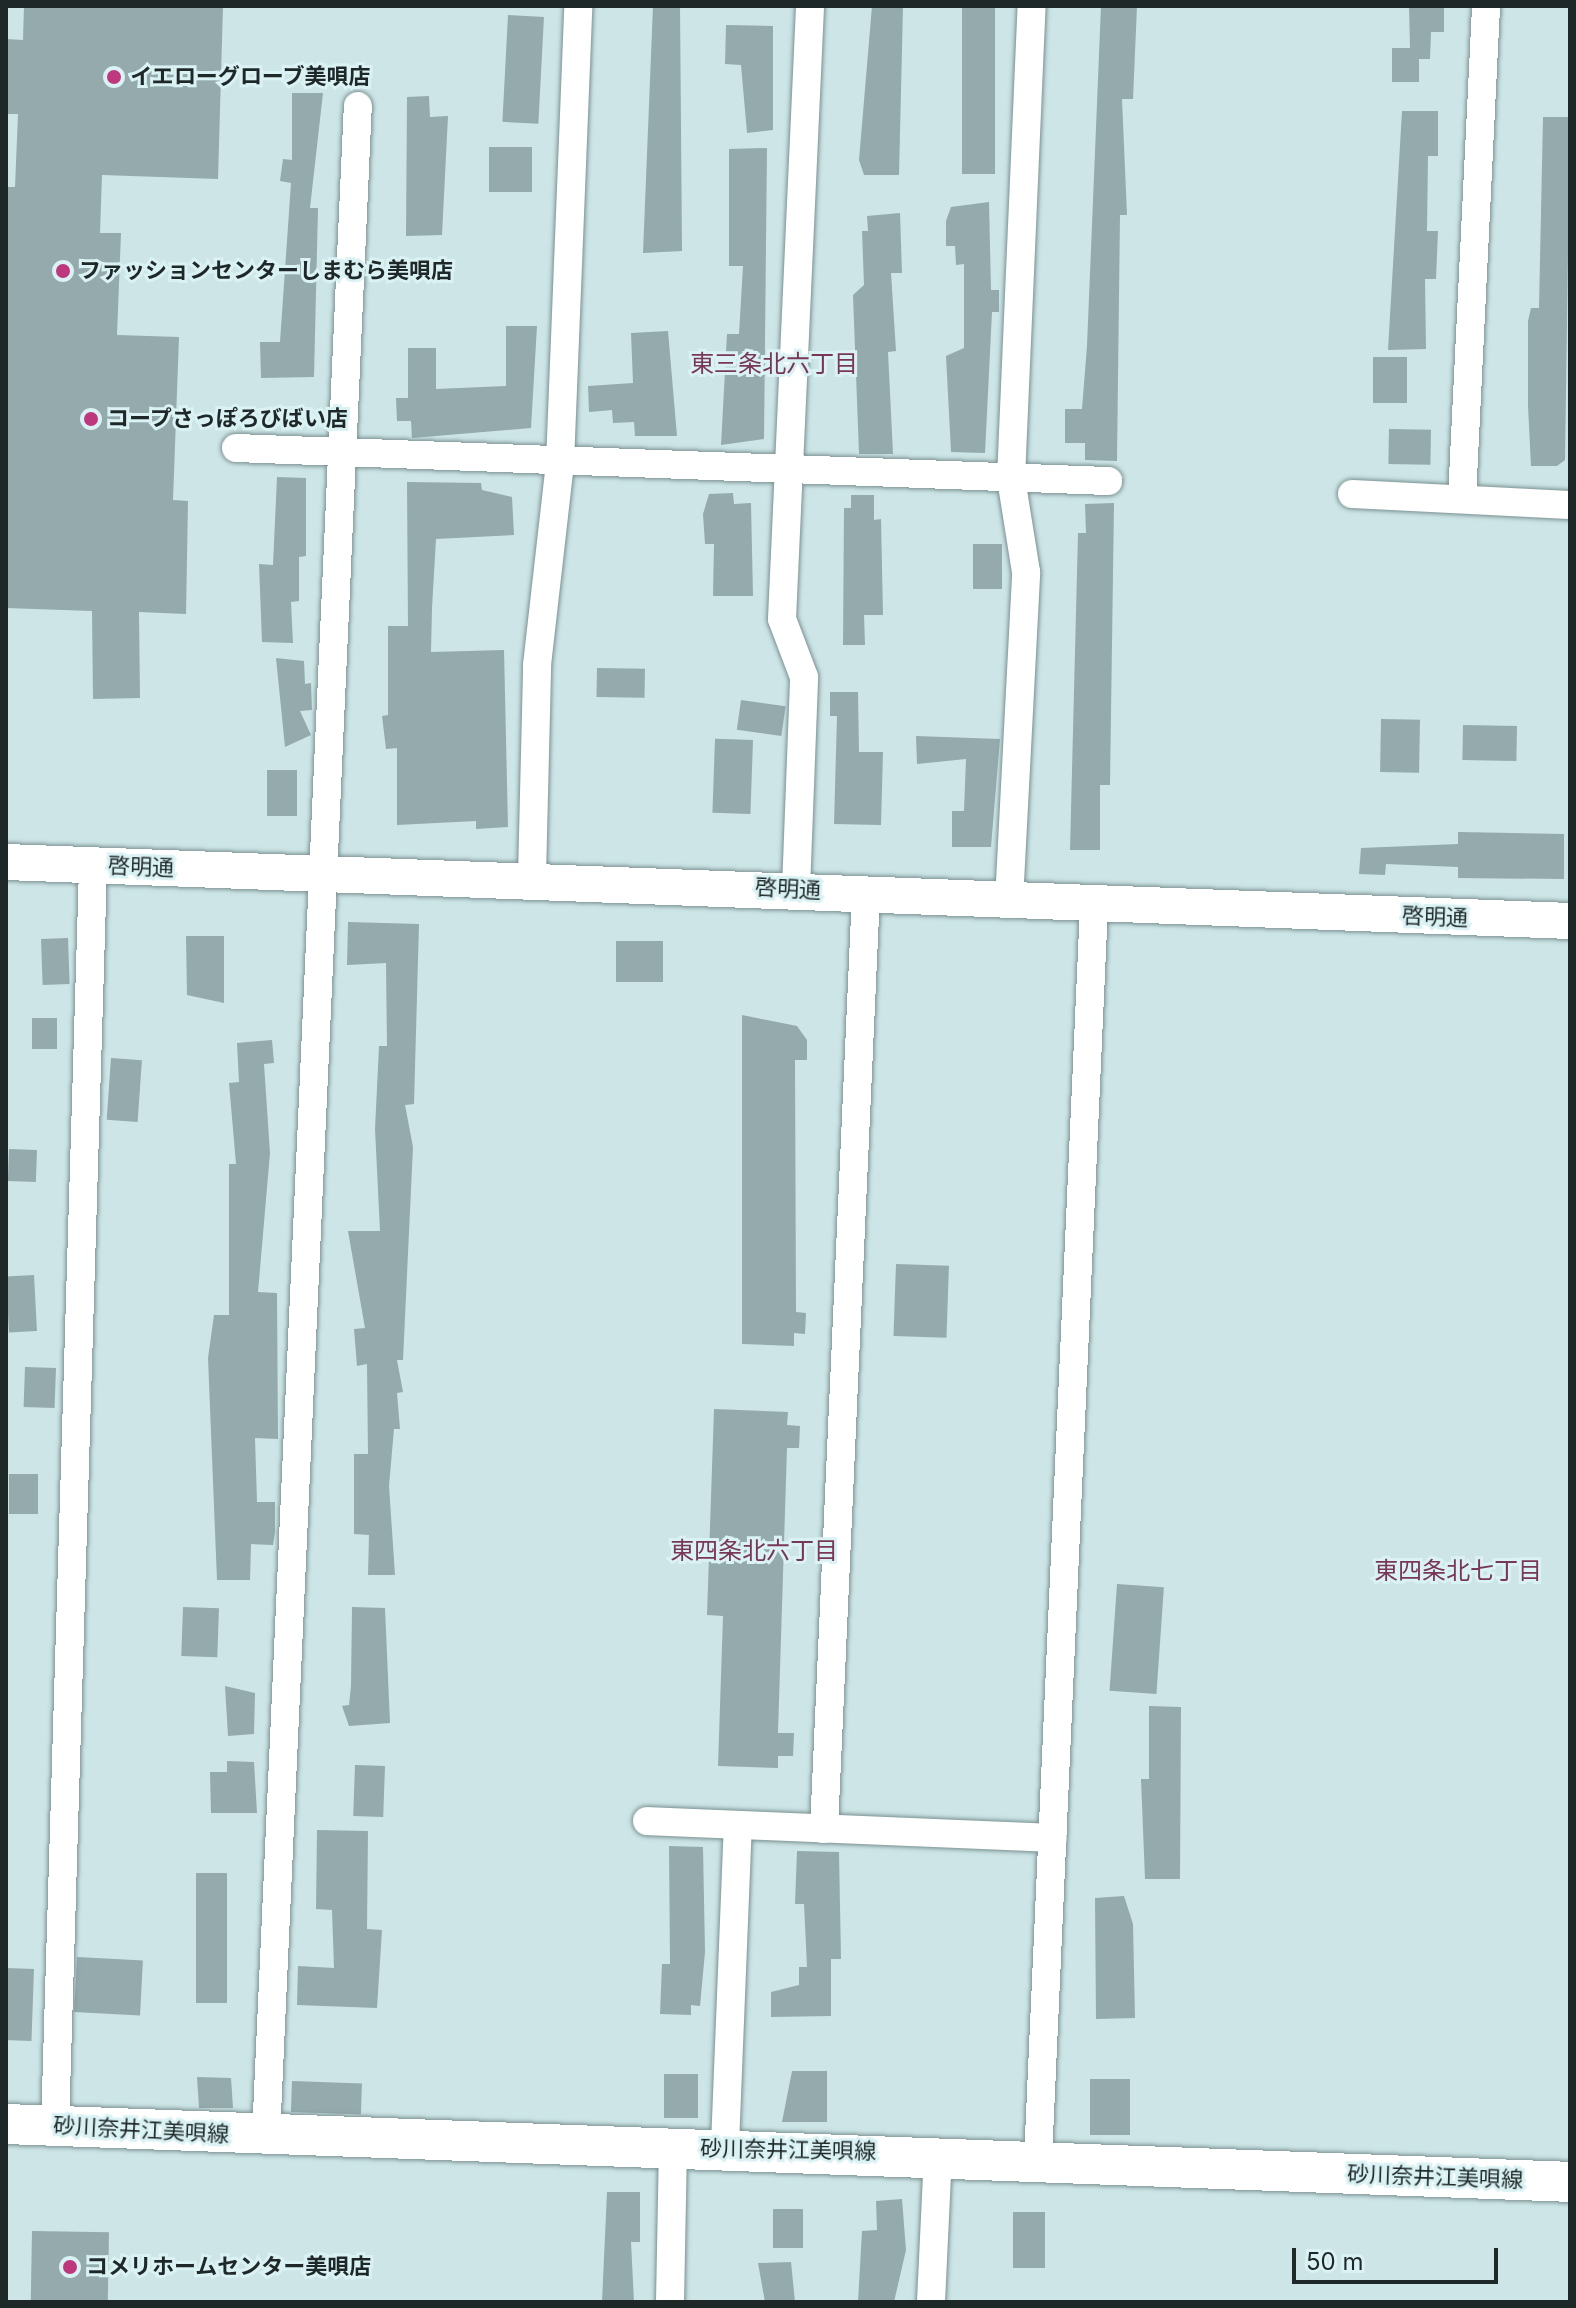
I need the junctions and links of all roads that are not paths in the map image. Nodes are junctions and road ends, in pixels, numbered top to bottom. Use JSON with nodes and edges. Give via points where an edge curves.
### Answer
{"nodes":[{"id":1,"x":578,"y":6,"type":"edge"},
{"id":2,"x":810,"y":6,"type":"edge"},
{"id":3,"x":1032,"y":6,"type":"edge"},
{"id":4,"x":1486,"y":6,"type":"edge"},
{"id":5,"x":358,"y":106,"type":"dead end"},
{"id":6,"x":236,"y":448,"type":"dead end"},
{"id":7,"x":345,"y":455,"type":"junction"},
{"id":8,"x":560,"y":463,"type":"junction"},
{"id":9,"x":786,"y":474,"type":"junction"},
{"id":10,"x":1011,"y":478,"type":"junction"},
{"id":11,"x":1108,"y":481,"type":"dead end"},
{"id":12,"x":1352,"y":494,"type":"dead end"},
{"id":13,"x":1462,"y":498,"type":"junction"},
{"id":14,"x":1570,"y":505,"type":"edge"},
{"id":15,"x":6,"y":862,"type":"edge"},
{"id":16,"x":93,"y":865,"type":"junction"},
{"id":17,"x":318,"y":873,"type":"junction"},
{"id":18,"x":532,"y":876,"type":"junction"},
{"id":19,"x":796,"y":889,"type":"junction"},
{"id":20,"x":866,"y":893,"type":"junction"},
{"id":21,"x":1009,"y":901,"type":"junction"},
{"id":22,"x":1094,"y":906,"type":"junction"},
{"id":23,"x":1570,"y":921,"type":"edge"},
{"id":24,"x":647,"y":1821,"type":"dead end"},
{"id":25,"x":738,"y":1825,"type":"junction"},
{"id":26,"x":824,"y":1829,"type":"junction"},
{"id":27,"x":1053,"y":1838,"type":"junction"},
{"id":28,"x":6,"y":2124,"type":"edge"},
{"id":29,"x":55,"y":2126,"type":"junction"},
{"id":30,"x":266,"y":2136,"type":"junction"},
{"id":31,"x":725,"y":2145,"type":"junction"},
{"id":32,"x":673,"y":2148,"type":"junction"},
{"id":33,"x":938,"y":2154,"type":"junction"},
{"id":34,"x":1038,"y":2159,"type":"junction"},
{"id":35,"x":1570,"y":2182,"type":"edge"},
{"id":36,"x":670,"y":2302,"type":"edge"},
{"id":37,"x":931,"y":2302,"type":"edge"}],
"edges":[{"from":1,"to":8,"type":"street"},
{"from":2,"to":9,"type":"street"},
{"from":3,"to":10,"type":"street"},
{"from":4,"to":13,"type":"street"},
{"from":5,"to":7,"type":"street"},
{"from":6,"to":7,"type":"street"},
{"from":7,"to":8,"type":"street"},
{"from":7,"to":17,"type":"street"},
{"from":8,"to":9,"type":"street"},
{"from":8,"to":18,"type":"street","via":[[537,665]]},
{"from":9,"to":10,"type":"street"},
{"from":9,"to":19,"type":"street","via":[[782,619],[804,677]]},
{"from":10,"to":11,"type":"street"},
{"from":10,"to":21,"type":"street","via":[[1026,572]]},
{"from":12,"to":13,"type":"street"},
{"from":13,"to":14,"type":"street"},
{"from":15,"to":16,"type":"street","name":"啓明通"},
{"from":16,"to":17,"type":"street","name":"啓明通"},
{"from":16,"to":29,"type":"street"},
{"from":17,"to":18,"type":"street","name":"啓明通"},
{"from":17,"to":30,"type":"street"},
{"from":18,"to":19,"type":"street","name":"啓明通"},
{"from":19,"to":20,"type":"street","name":"啓明通"},
{"from":20,"to":21,"type":"street","name":"啓明通"},
{"from":20,"to":26,"type":"street"},
{"from":21,"to":22,"type":"street","name":"啓明通"},
{"from":22,"to":23,"type":"street","name":"啓明通"},
{"from":22,"to":27,"type":"street"},
{"from":24,"to":25,"type":"street"},
{"from":25,"to":26,"type":"street"},
{"from":25,"to":31,"type":"street"},
{"from":26,"to":27,"type":"street"},
{"from":27,"to":34,"type":"street"},
{"from":28,"to":29,"type":"main road","name":"砂川奈井江美唄線"},
{"from":29,"to":30,"type":"main road","name":"砂川奈井江美唄線"},
{"from":30,"to":32,"type":"main road","name":"砂川奈井江美唄線"},
{"from":31,"to":32,"type":"main road","name":"砂川奈井江美唄線"},
{"from":31,"to":33,"type":"main road","name":"砂川奈井江美唄線"},
{"from":32,"to":36,"type":"street"},
{"from":33,"to":34,"type":"main road","name":"砂川奈井江美唄線"},
{"from":33,"to":37,"type":"street"},
{"from":34,"to":35,"type":"main road","name":"砂川奈井江美唄線"}]}
